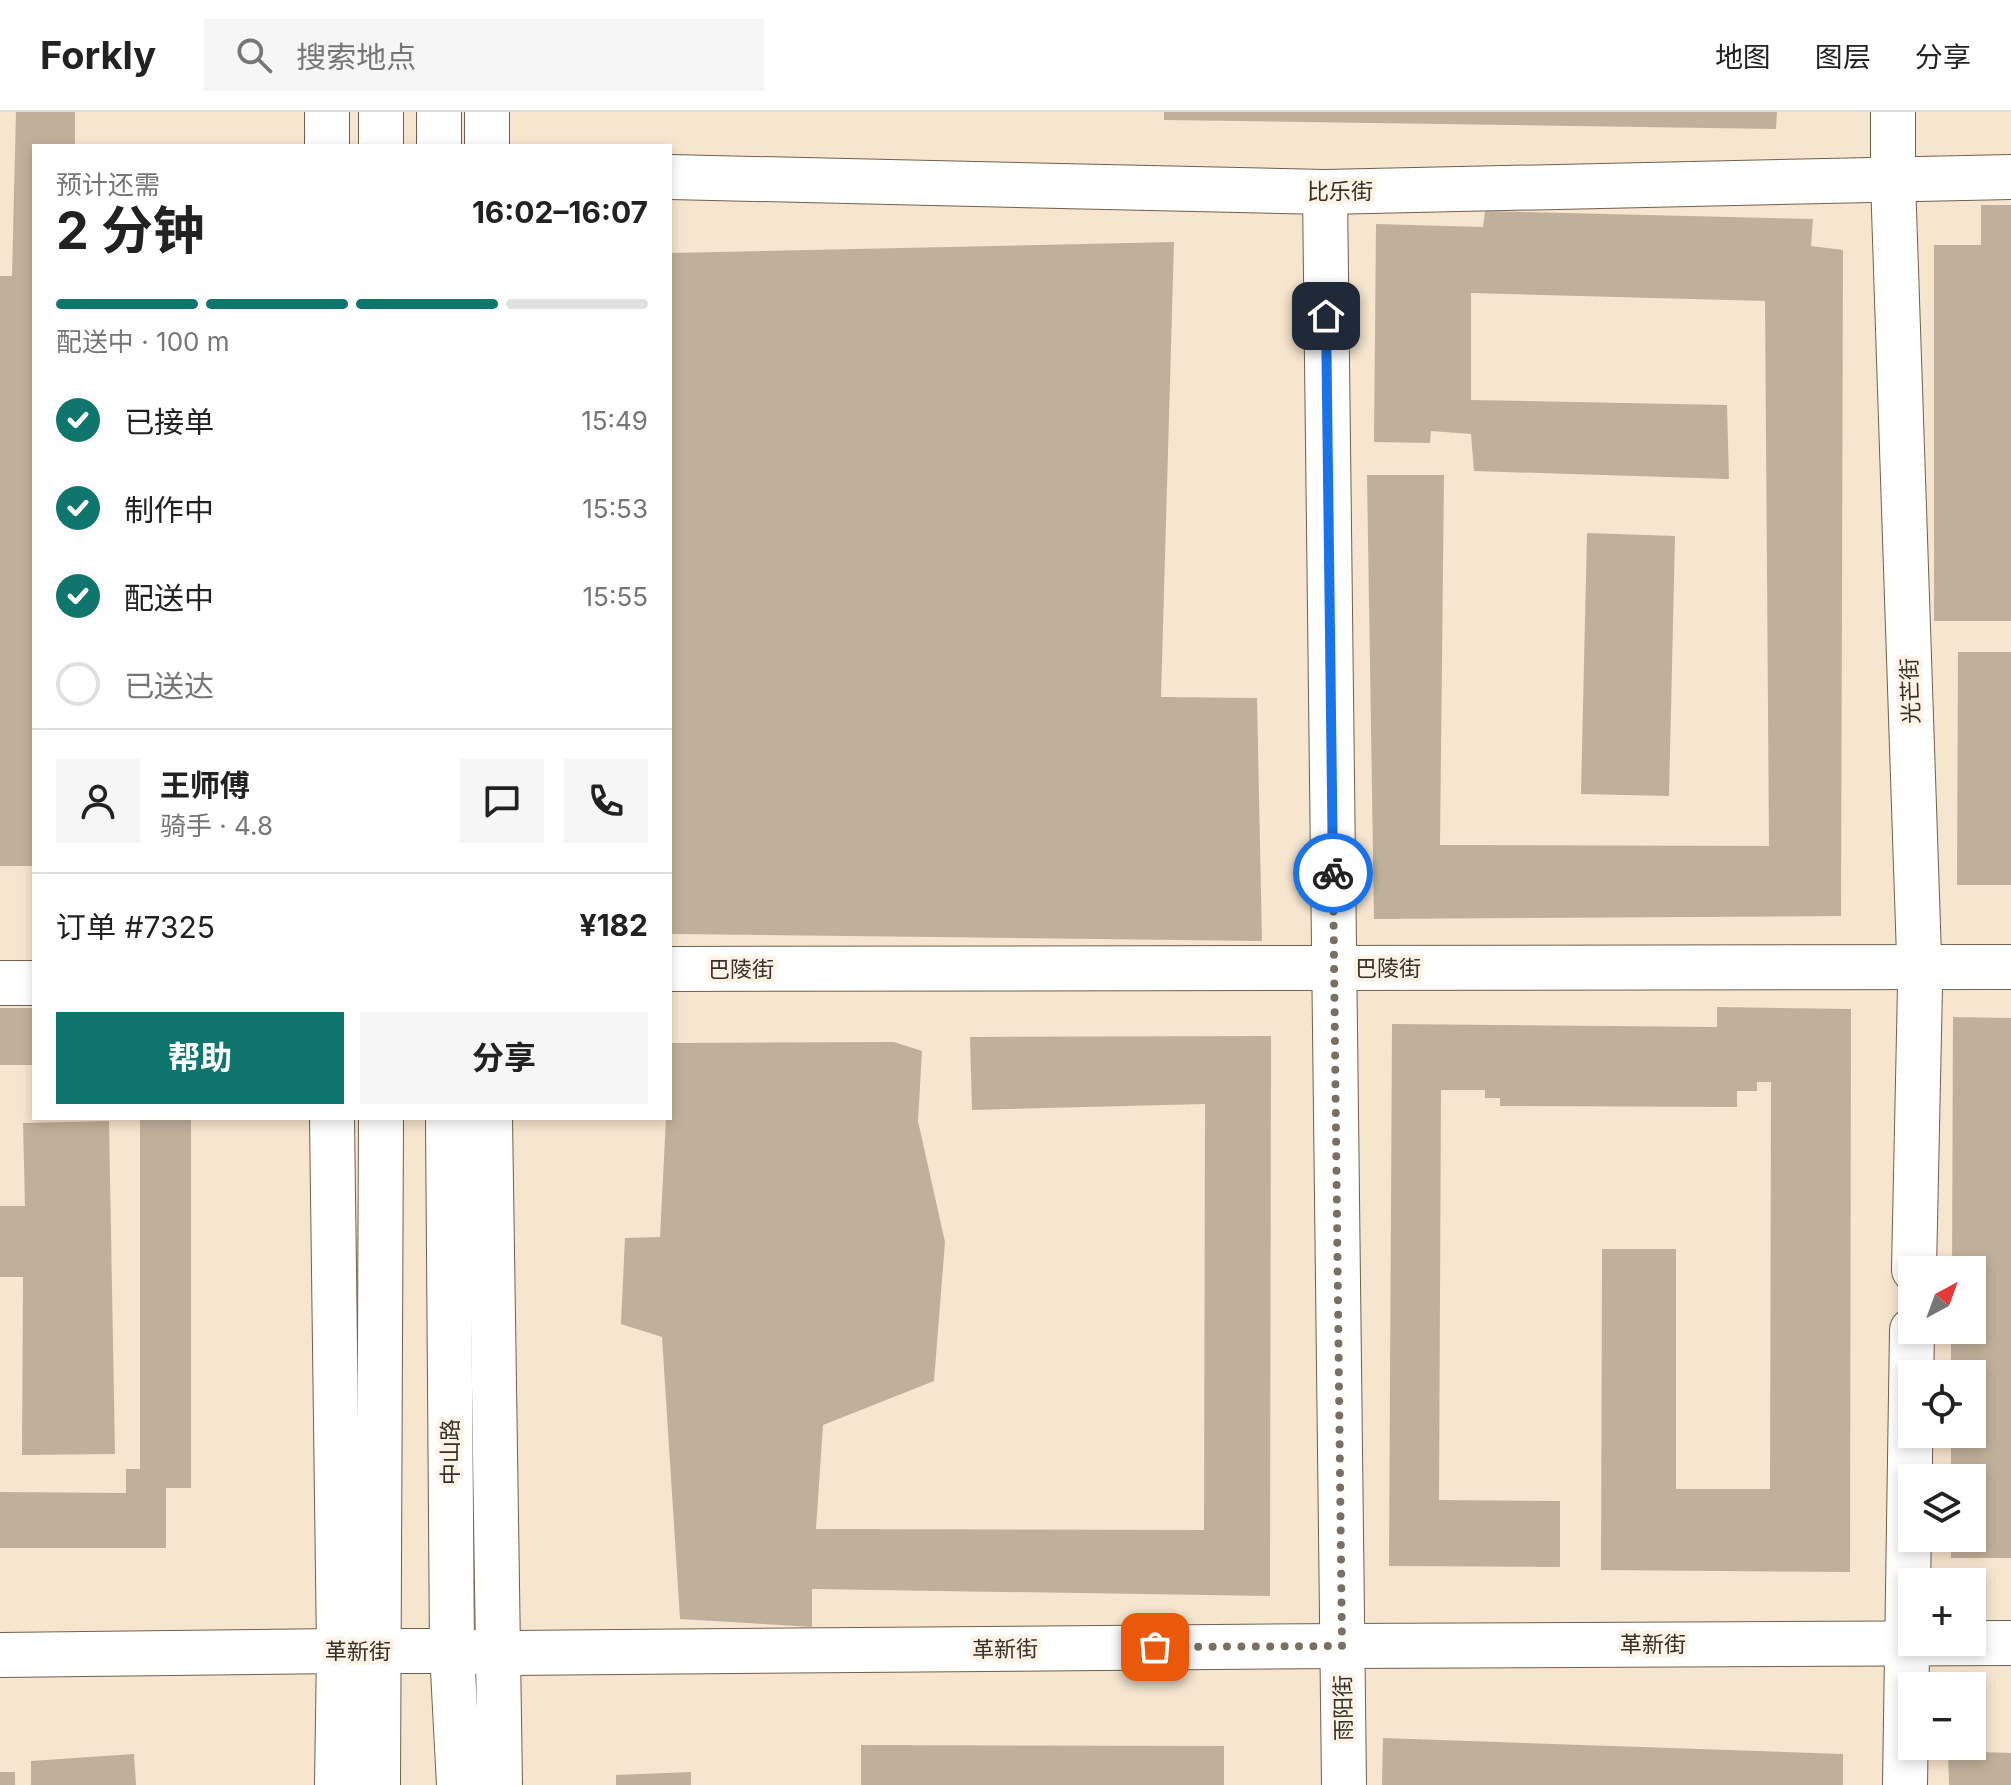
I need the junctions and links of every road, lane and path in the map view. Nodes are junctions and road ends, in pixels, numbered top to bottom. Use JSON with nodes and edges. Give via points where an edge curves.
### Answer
{"nodes":[{"id":1,"x":327,"y":112,"type":"edge"},
{"id":2,"x":381,"y":112,"type":"edge"},
{"id":3,"x":439,"y":112,"type":"edge"},
{"id":4,"x":487,"y":112,"type":"edge"},
{"id":5,"x":1893,"y":112,"type":"edge"},
{"id":6,"x":327,"y":144,"type":"edge"},
{"id":7,"x":381,"y":144,"type":"edge"},
{"id":8,"x":439,"y":144,"type":"edge"},
{"id":9,"x":487,"y":144,"type":"edge"},
{"id":10,"x":672,"y":177,"type":"edge"},
{"id":11,"x":2011,"y":177,"type":"edge"},
{"id":12,"x":1893,"y":180,"type":"junction"},
{"id":13,"x":1325,"y":192,"type":"junction"},
{"id":14,"x":2011,"y":967,"type":"edge"},
{"id":15,"x":1334,"y":968,"type":"junction"},
{"id":16,"x":1919,"y":968,"type":"junction"},
{"id":17,"x":672,"y":969,"type":"edge"},
{"id":18,"x":0,"y":983,"type":"edge"},
{"id":19,"x":32,"y":983,"type":"edge"},
{"id":20,"x":332,"y":1120,"type":"edge"},
{"id":21,"x":381,"y":1120,"type":"edge"},
{"id":22,"x":448,"y":1120,"type":"edge"},
{"id":23,"x":490,"y":1120,"type":"edge"},
{"id":24,"x":1914,"y":1256,"type":"edge"},
{"id":25,"x":1912,"y":1344,"type":"edge"},
{"id":26,"x":1907,"y":1568,"type":"edge"},
{"id":27,"x":1898,"y":1643,"type":"edge"},
{"id":28,"x":1986,"y":1643,"type":"edge"},
{"id":29,"x":2011,"y":1643,"type":"edge"},
{"id":30,"x":1342,"y":1646,"type":"junction"},
{"id":31,"x":359,"y":1651,"type":"junction"},
{"id":32,"x":452,"y":1651,"type":"junction"},
{"id":33,"x":498,"y":1653,"type":"junction"},
{"id":34,"x":0,"y":1655,"type":"edge"},
{"id":35,"x":1906,"y":1656,"type":"edge"},
{"id":36,"x":337,"y":1785,"type":"edge"},
{"id":37,"x":378,"y":1785,"type":"edge"},
{"id":38,"x":459,"y":1785,"type":"edge"},
{"id":39,"x":500,"y":1785,"type":"edge"},
{"id":40,"x":1344,"y":1785,"type":"edge"},
{"id":41,"x":1905,"y":1785,"type":"edge"}],
"edges":[{"from":1,"to":6,"type":"street"},
{"from":2,"to":7,"type":"street"},
{"from":3,"to":8,"type":"street"},
{"from":4,"to":9,"type":"street"},
{"from":5,"to":12,"type":"street","name":"光芒街"},
{"from":10,"to":13,"type":"street","name":"比乐街"},
{"from":11,"to":12,"type":"street","name":"比乐街"},
{"from":12,"to":13,"type":"street","name":"比乐街"},
{"from":12,"to":16,"type":"street","name":"光芒街"},
{"from":13,"to":15,"type":"street","name":"雨阳街"},
{"from":14,"to":16,"type":"street","name":"巴陵街"},
{"from":15,"to":16,"type":"street","name":"巴陵街"},
{"from":15,"to":17,"type":"street","name":"巴陵街"},
{"from":15,"to":30,"type":"street","name":"雨阳街"},
{"from":16,"to":24,"type":"street","name":"光芒街"},
{"from":18,"to":19,"type":"street"},
{"from":20,"to":31,"type":"street"},
{"from":21,"to":31,"type":"street"},
{"from":22,"to":32,"type":"street","name":"中山路"},
{"from":23,"to":33,"type":"street"},
{"from":25,"to":26,"type":"street"},
{"from":27,"to":30,"type":"street","name":"革新街"},
{"from":28,"to":29,"type":"street","name":"革新街"},
{"from":30,"to":33,"type":"street","name":"革新街"},
{"from":30,"to":40,"type":"street","name":"雨阳街"},
{"from":31,"to":32,"type":"street","name":"革新街"},
{"from":31,"to":34,"type":"street","name":"革新街"},
{"from":31,"to":36,"type":"street"},
{"from":31,"to":37,"type":"street"},
{"from":32,"to":33,"type":"street","name":"革新街"},
{"from":32,"to":38,"type":"street","name":"中山路"},
{"from":33,"to":39,"type":"street"},
{"from":35,"to":41,"type":"street"}]}
